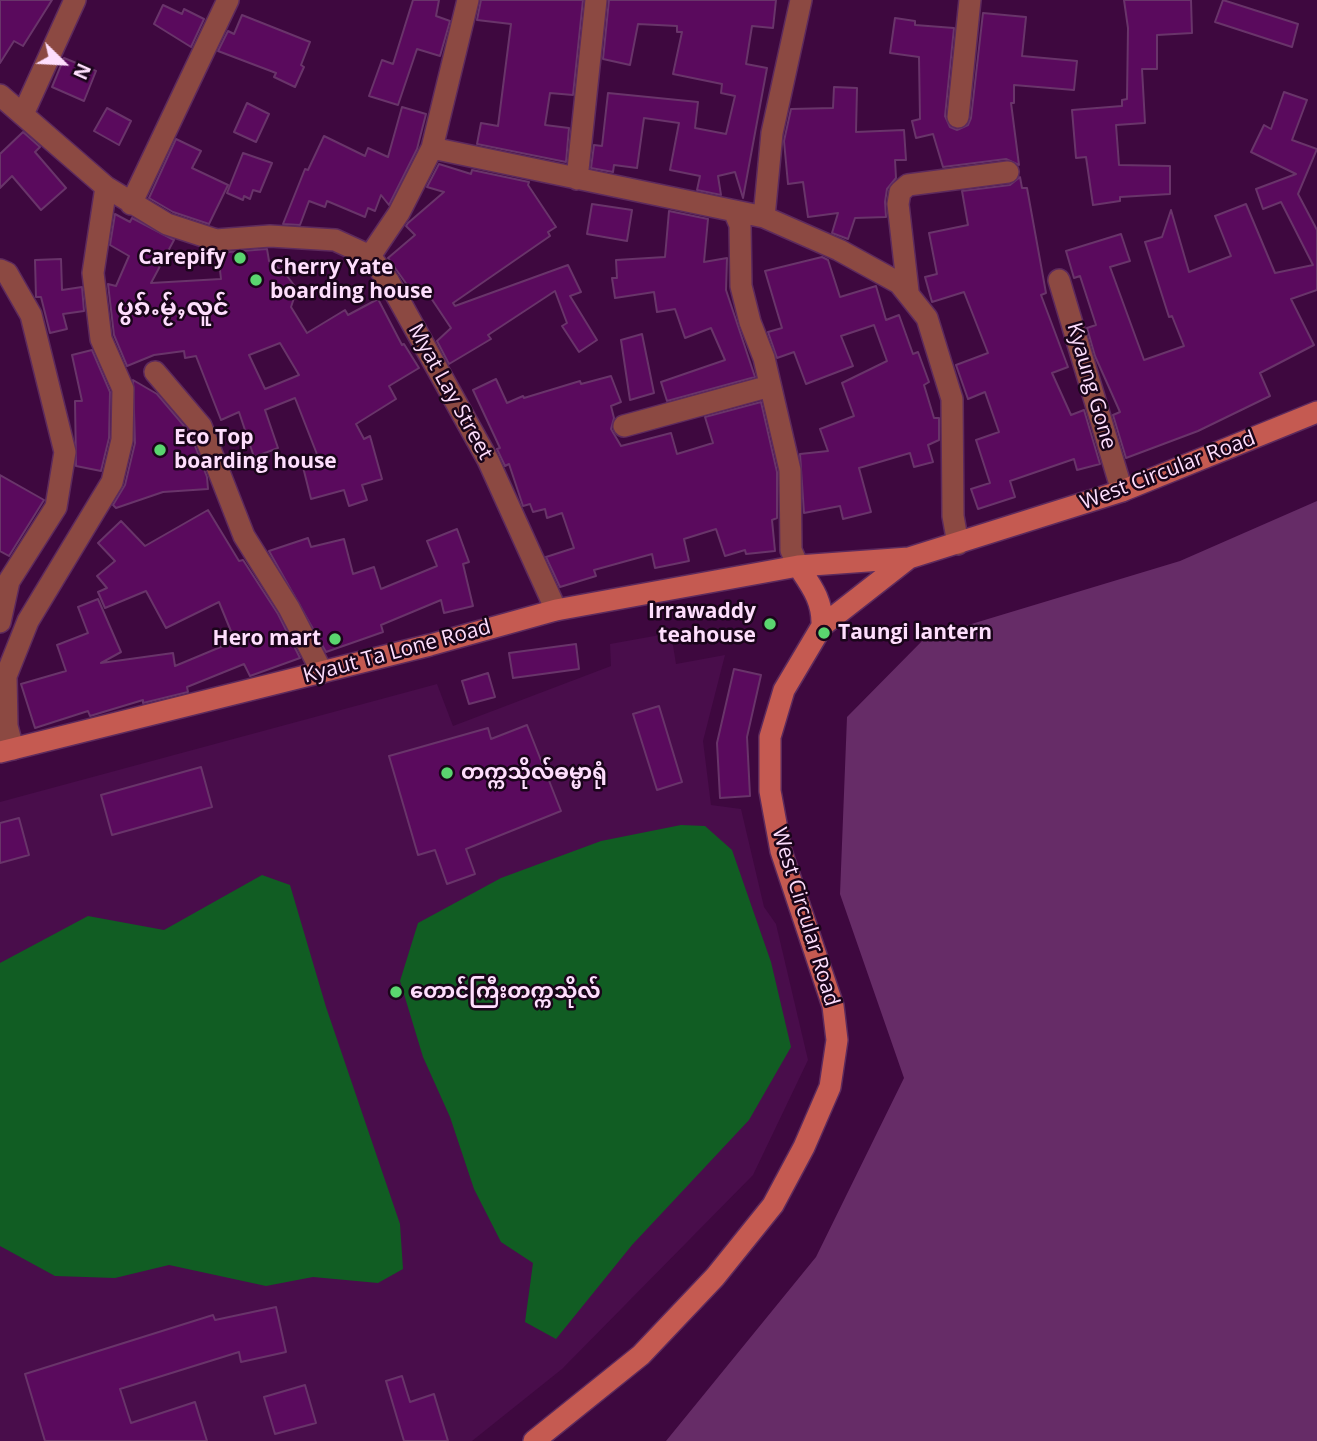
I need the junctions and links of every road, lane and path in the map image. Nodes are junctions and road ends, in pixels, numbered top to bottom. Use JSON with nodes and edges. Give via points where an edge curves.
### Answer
{"nodes":[{"id":1,"x":75,"y":0,"type":"edge"},
{"id":2,"x":228,"y":0,"type":"edge"},
{"id":3,"x":468,"y":0,"type":"edge"},
{"id":4,"x":596,"y":0,"type":"edge"},
{"id":5,"x":801,"y":0,"type":"edge"},
{"id":6,"x":970,"y":0,"type":"edge"},
{"id":7,"x":0,"y":95,"type":"edge"},
{"id":8,"x":24,"y":112,"type":"junction"},
{"id":9,"x":958,"y":117,"type":"dead end"},
{"id":10,"x":432,"y":148,"type":"junction"},
{"id":11,"x":1009,"y":173,"type":"dead end"},
{"id":12,"x":577,"y":179,"type":"junction"},
{"id":13,"x":106,"y":187,"type":"junction"},
{"id":14,"x":131,"y":204,"type":"junction"},
{"id":15,"x":734,"y":211,"type":"junction"},
{"id":16,"x":764,"y":217,"type":"junction"},
{"id":17,"x":370,"y":256,"type":"junction"},
{"id":18,"x":0,"y":270,"type":"edge"},
{"id":19,"x":1059,"y":279,"type":"dead end"},
{"id":20,"x":908,"y":291,"type":"junction"},
{"id":21,"x":155,"y":372,"type":"dead end"},
{"id":22,"x":770,"y":386,"type":"junction"},
{"id":23,"x":1317,"y":412,"type":"edge"},
{"id":24,"x":624,"y":426,"type":"dead end"},
{"id":25,"x":1122,"y":491,"type":"junction"},
{"id":26,"x":958,"y":544,"type":"junction"},
{"id":27,"x":909,"y":558,"type":"junction"},
{"id":28,"x":797,"y":566,"type":"junction"},
{"id":29,"x":556,"y":610,"type":"junction"},
{"id":30,"x":0,"y":622,"type":"edge"},
{"id":31,"x":822,"y":626,"type":"junction"},
{"id":32,"x":323,"y":672,"type":"junction"},
{"id":33,"x":6,"y":750,"type":"edge"},
{"id":34,"x":534,"y":1441,"type":"edge"}],
"edges":[{"from":1,"to":8,"type":"street"},
{"from":2,"to":14,"type":"street"},
{"from":3,"to":10,"type":"street"},
{"from":4,"to":12,"type":"street"},
{"from":5,"to":16,"type":"street","via":[[772,133]]},
{"from":6,"to":9,"type":"street"},
{"from":7,"to":8,"type":"street","name":"Myat Lay Street"},
{"from":8,"to":13,"type":"street","name":"Myat Lay Street"},
{"from":10,"to":12,"type":"street"},
{"from":10,"to":17,"type":"street","via":[[399,213]]},
{"from":11,"to":20,"type":"street","via":[[908,185],[900,192]]},
{"from":12,"to":15,"type":"street"},
{"from":13,"to":14,"type":"street","name":"Myat Lay Street"},
{"from":13,"to":33,"type":"street","via":[[93,273],[101,339],[123,389],[122,440],[112,482],[28,621],[6,676]]},
{"from":14,"to":17,"type":"street","name":"Myat Lay Street","via":[[167,224],[216,240],[270,236],[335,240]]},
{"from":15,"to":16,"type":"street"},
{"from":15,"to":22,"type":"street","via":[[740,225],[741,286]]},
{"from":16,"to":20,"type":"street","via":[[839,250]]},
{"from":17,"to":29,"type":"street","name":"Myat Lay Street","via":[[488,460]]},
{"from":18,"to":30,"type":"street","via":[[7,273],[31,315],[65,452],[56,507],[9,582]]},
{"from":19,"to":25,"type":"street","name":"Kyaung Gone"},
{"from":20,"to":26,"type":"street","via":[[928,318],[952,399],[953,516]]},
{"from":21,"to":32,"type":"street","via":[[201,426],[244,536]]},
{"from":22,"to":24,"type":"street"},
{"from":22,"to":28,"type":"street","via":[[790,470],[791,550]]},
{"from":23,"to":25,"type":"street","name":"West Circular Road"},
{"from":25,"to":26,"type":"street","name":"West Circular Road"},
{"from":26,"to":27,"type":"street","name":"West Circular Road"},
{"from":27,"to":28,"type":"street","name":"Kyaut Ta Lone Road"},
{"from":27,"to":31,"type":"street","name":"West Circular Road"},
{"from":28,"to":29,"type":"street","name":"Kyaut Ta Lone Road"},
{"from":28,"to":31,"type":"street","via":[[818,596]]},
{"from":29,"to":32,"type":"street","name":"Kyaut Ta Lone Road"},
{"from":31,"to":34,"type":"street","name":"West Circular Road","via":[[783,690],[770,737],[770,791],[781,851],[833,1006],[837,1040],[830,1087],[773,1205],[715,1277],[641,1354]]},
{"from":32,"to":33,"type":"street","name":"Kyaut Ta Lone Road"}]}
